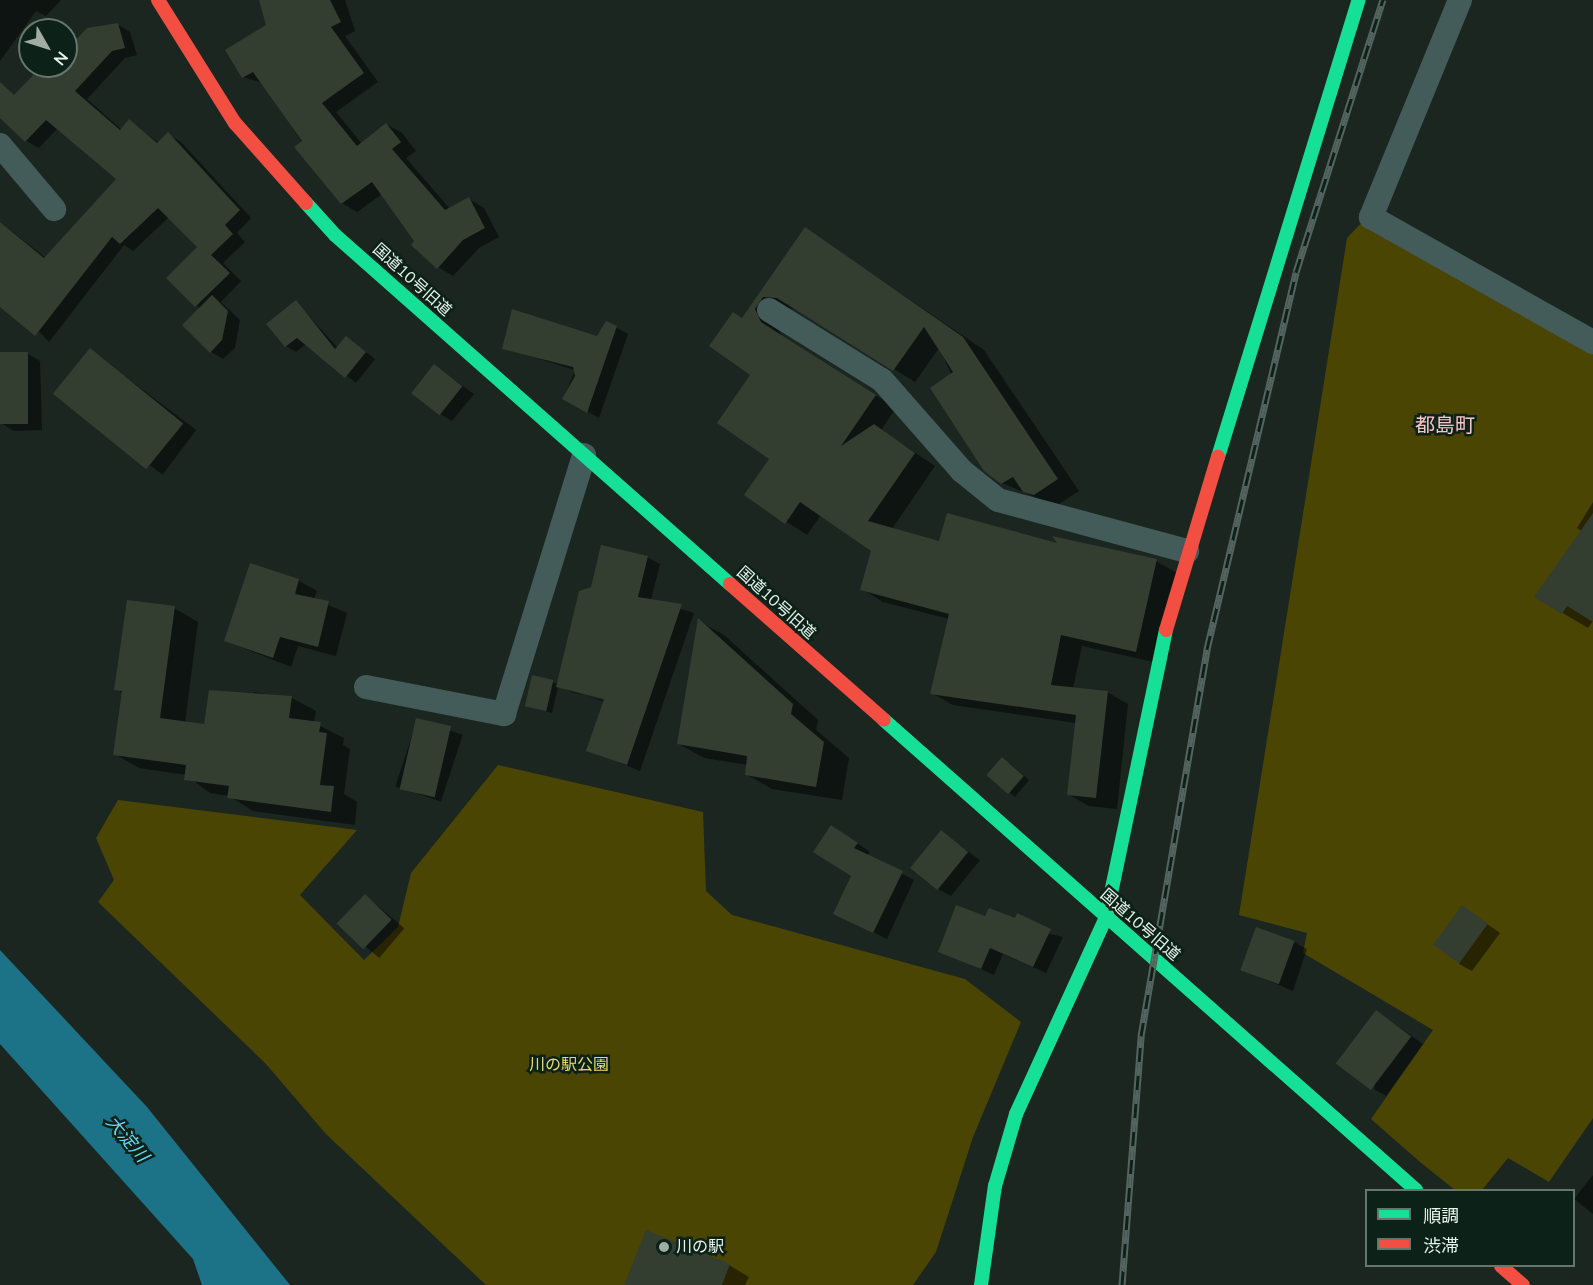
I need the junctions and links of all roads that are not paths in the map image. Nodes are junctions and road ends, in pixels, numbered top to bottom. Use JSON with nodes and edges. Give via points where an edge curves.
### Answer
{"nodes":[{"id":1,"x":158,"y":0,"type":"edge"},
{"id":2,"x":1359,"y":0,"type":"edge"},
{"id":3,"x":1460,"y":0,"type":"edge"},
{"id":4,"x":0,"y":145,"type":"edge"},
{"id":5,"x":54,"y":209,"type":"dead end"},
{"id":6,"x":769,"y":310,"type":"dead end"},
{"id":7,"x":1593,"y":342,"type":"edge"},
{"id":8,"x":584,"y":455,"type":"junction"},
{"id":9,"x":1187,"y":551,"type":"junction"},
{"id":10,"x":366,"y":687,"type":"dead end"},
{"id":11,"x":1106,"y":917,"type":"junction"},
{"id":12,"x":1414,"y":1189,"type":"edge"},
{"id":13,"x":1502,"y":1267,"type":"edge"},
{"id":14,"x":981,"y":1285,"type":"edge"},
{"id":15,"x":1523,"y":1285,"type":"edge"}],
"edges":[{"from":1,"to":8,"type":"street","name":"国道10号旧道","via":[[234,123],[279,177],[335,235]]},
{"from":2,"to":9,"type":"street"},
{"from":3,"to":7,"type":"street","via":[[1371,217]]},
{"from":4,"to":5,"type":"street"},
{"from":6,"to":9,"type":"street","via":[[882,380],[962,471],[998,500]]},
{"from":8,"to":10,"type":"street","via":[[504,714]]},
{"from":8,"to":11,"type":"street","name":"国道10号旧道"},
{"from":9,"to":11,"type":"street","via":[[1168,618]]},
{"from":11,"to":12,"type":"street","name":"国道10号旧道"},
{"from":11,"to":14,"type":"street","via":[[1016,1114],[996,1186]]},
{"from":13,"to":15,"type":"street"}]}
